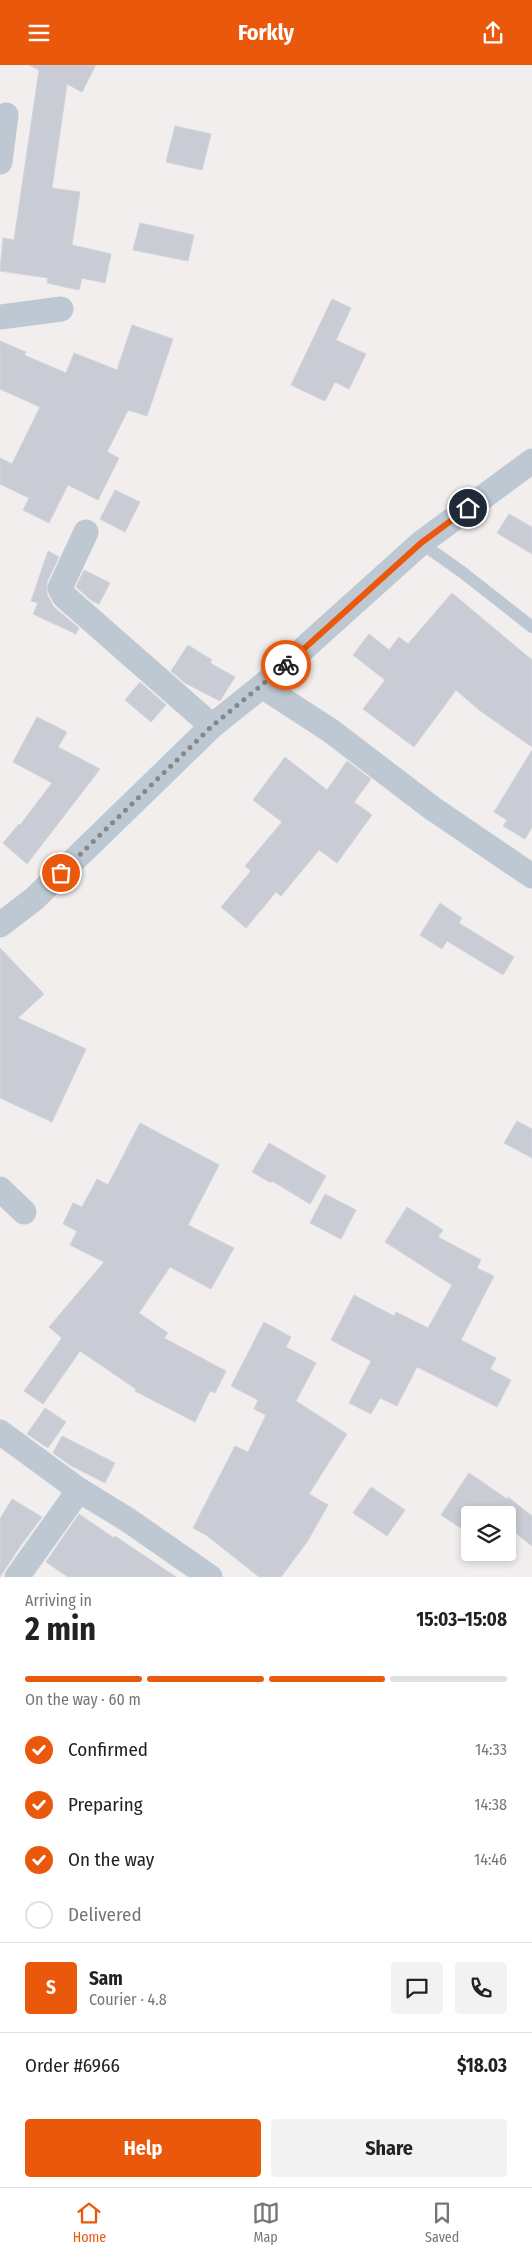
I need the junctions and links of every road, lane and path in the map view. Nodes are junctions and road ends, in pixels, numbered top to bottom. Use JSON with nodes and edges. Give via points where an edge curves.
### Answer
{"nodes":[{"id":1,"x":6,"y":115,"type":"dead end"},
{"id":2,"x":0,"y":162,"type":"edge"},
{"id":3,"x":61,"y":309,"type":"dead end"},
{"id":4,"x":0,"y":317,"type":"edge"},
{"id":5,"x":532,"y":461,"type":"edge"},
{"id":6,"x":86,"y":532,"type":"dead end"},
{"id":7,"x":421,"y":543,"type":"junction"},
{"id":8,"x":532,"y":627,"type":"edge"},
{"id":9,"x":262,"y":686,"type":"junction"},
{"id":10,"x":212,"y":726,"type":"junction"},
{"id":11,"x":532,"y":876,"type":"edge"},
{"id":12,"x":0,"y":925,"type":"edge"},
{"id":13,"x":0,"y":1189,"type":"edge"},
{"id":14,"x":24,"y":1212,"type":"dead end"},
{"id":15,"x":0,"y":1432,"type":"edge"},
{"id":16,"x":79,"y":1490,"type":"junction"},
{"id":17,"x":17,"y":1577,"type":"edge"},
{"id":18,"x":210,"y":1577,"type":"edge"}],
"edges":[{"from":1,"to":2,"type":"street"},
{"from":3,"to":4,"type":"street"},
{"from":5,"to":7,"type":"street"},
{"from":6,"to":10,"type":"street","via":[[60,588],[64,596]]},
{"from":7,"to":8,"type":"lane"},
{"from":7,"to":9,"type":"street"},
{"from":9,"to":10,"type":"street"},
{"from":9,"to":11,"type":"street","via":[[331,731],[432,808]]},
{"from":10,"to":12,"type":"street","via":[[34,899]]},
{"from":13,"to":14,"type":"street"},
{"from":15,"to":16,"type":"street"},
{"from":16,"to":17,"type":"street"},
{"from":16,"to":18,"type":"street"}]}
